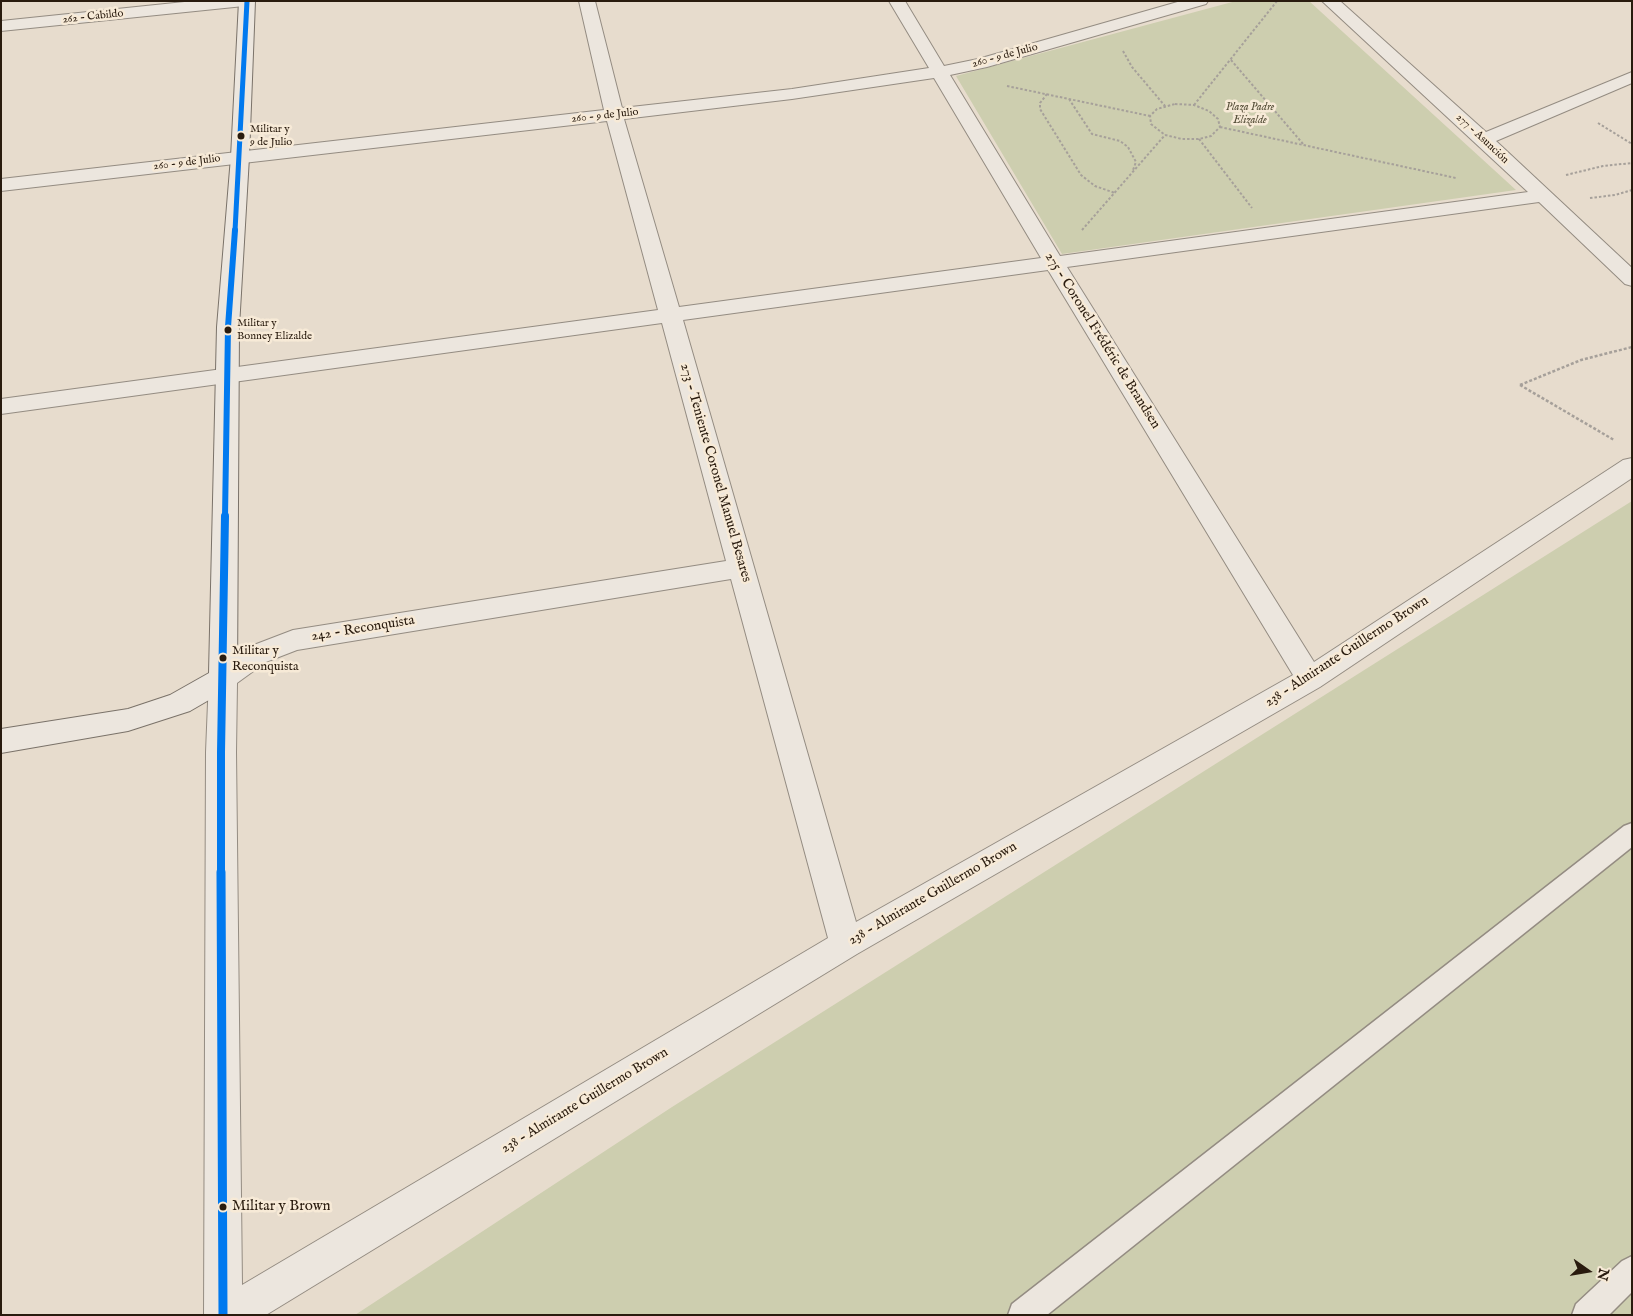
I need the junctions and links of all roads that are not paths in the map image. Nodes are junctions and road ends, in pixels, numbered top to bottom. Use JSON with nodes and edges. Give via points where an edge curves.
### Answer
{"nodes":[{"id":1,"x":246,"y":1,"type":"edge"},
{"id":2,"x":588,"y":1,"type":"edge"},
{"id":3,"x":897,"y":1,"type":"edge"},
{"id":4,"x":1200,"y":1,"type":"edge"},
{"id":5,"x":1330,"y":1,"type":"edge"},
{"id":6,"x":1,"y":26,"type":"edge"},
{"id":7,"x":940,"y":72,"type":"junction"},
{"id":8,"x":1632,"y":77,"type":"edge"},
{"id":9,"x":614,"y":114,"type":"junction"},
{"id":10,"x":1484,"y":140,"type":"junction"},
{"id":11,"x":240,"y":157,"type":"junction"},
{"id":12,"x":1,"y":185,"type":"edge"},
{"id":13,"x":1536,"y":190,"type":"junction"},
{"id":14,"x":1054,"y":263,"type":"junction"},
{"id":15,"x":1632,"y":280,"type":"edge"},
{"id":16,"x":670,"y":316,"type":"junction"},
{"id":17,"x":227,"y":376,"type":"junction"},
{"id":18,"x":1,"y":407,"type":"edge"},
{"id":19,"x":1624,"y":454,"type":"edge"},
{"id":20,"x":741,"y":568,"type":"junction"},
{"id":21,"x":223,"y":678,"type":"junction"},
{"id":22,"x":1310,"y":680,"type":"junction"},
{"id":23,"x":1,"y":741,"type":"edge"},
{"id":24,"x":1632,"y":833,"type":"edge"},
{"id":25,"x":846,"y":944,"type":"junction"},
{"id":26,"x":1632,"y":1271,"type":"edge"},
{"id":27,"x":223,"y":1315,"type":"edge"},
{"id":28,"x":229,"y":1315,"type":"edge"},
{"id":29,"x":1023,"y":1315,"type":"edge"},
{"id":30,"x":1587,"y":1315,"type":"edge"}],
"edges":[{"from":1,"to":6,"type":"street","name":"262 - Cabildo"},
{"from":1,"to":11,"type":"street"},
{"from":2,"to":9,"type":"street","name":"273 - Teniente Coronel Manuel Besares"},
{"from":3,"to":7,"type":"street","name":"275 - Coronel Frédéric de Brandsen"},
{"from":4,"to":7,"type":"street","name":"260 - 9 de Julio"},
{"from":5,"to":10,"type":"street","name":"277 - Asunción"},
{"from":7,"to":9,"type":"street","name":"260 - 9 de Julio","via":[[792,94]]},
{"from":7,"to":14,"type":"street","name":"275 - Coronel Frédéric de Brandsen"},
{"from":8,"to":10,"type":"street"},
{"from":9,"to":11,"type":"street","name":"260 - 9 de Julio"},
{"from":9,"to":16,"type":"street","name":"273 - Teniente Coronel Manuel Besares"},
{"from":10,"to":13,"type":"street","name":"277 - Asunción"},
{"from":11,"to":12,"type":"street","name":"260 - 9 de Julio"},
{"from":11,"to":17,"type":"street"},
{"from":13,"to":14,"type":"street","via":[[1271,233]]},
{"from":13,"to":15,"type":"street","name":"277 - Asunción"},
{"from":14,"to":16,"type":"street"},
{"from":14,"to":22,"type":"street","name":"275 - Coronel Frédéric de Brandsen"},
{"from":16,"to":17,"type":"street"},
{"from":16,"to":20,"type":"street","name":"273 - Teniente Coronel Manuel Besares"},
{"from":17,"to":18,"type":"street"},
{"from":17,"to":21,"type":"street"},
{"from":19,"to":22,"type":"street","name":"238 - Almirante Guillermo Brown"},
{"from":20,"to":21,"type":"street","name":"242 - Reconquista","via":[[293,640],[256,655]]},
{"from":20,"to":25,"type":"street","name":"273 - Teniente Coronel Manuel Besares"},
{"from":21,"to":23,"type":"street","name":"242 - Reconquista","via":[[180,703],[128,720]]},
{"from":21,"to":27,"type":"street","via":[[220,752]]},
{"from":22,"to":25,"type":"street","name":"238 - Almirante Guillermo Brown"},
{"from":24,"to":29,"type":"lane"},
{"from":25,"to":28,"type":"street","name":"238 - Almirante Guillermo Brown"},
{"from":26,"to":30,"type":"lane"}]}
